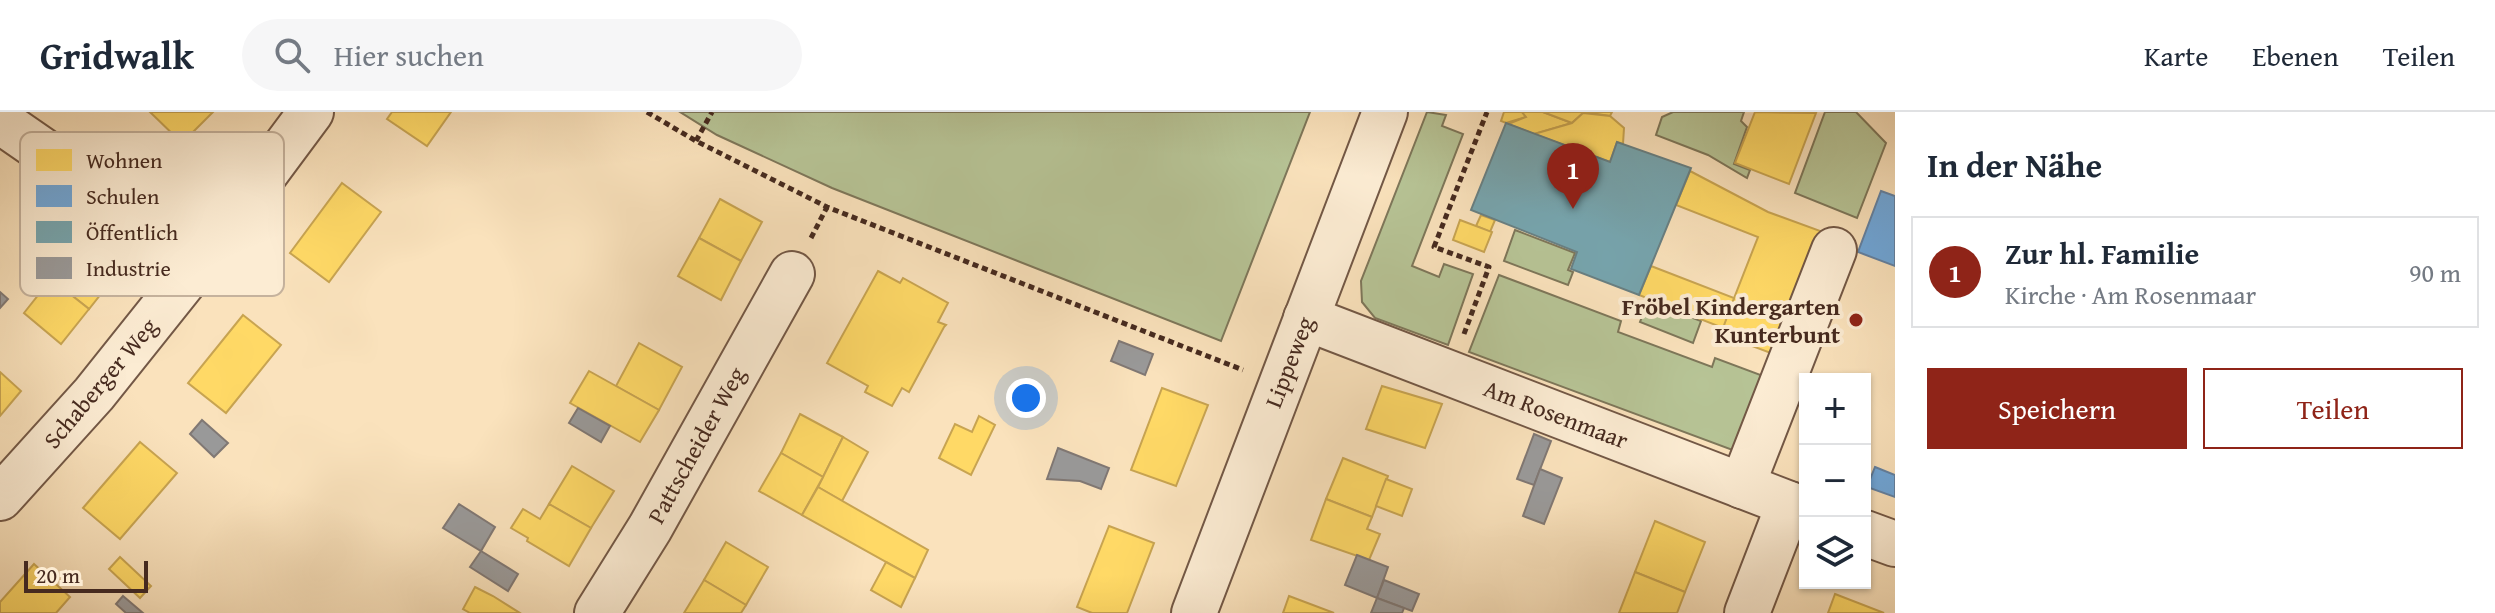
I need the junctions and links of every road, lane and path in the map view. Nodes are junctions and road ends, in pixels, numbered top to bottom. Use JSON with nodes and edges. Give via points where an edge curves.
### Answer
{"nodes":[{"id":1,"x":311,"y":112,"type":"edge"},
{"id":2,"x":647,"y":112,"type":"edge"},
{"id":3,"x":712,"y":112,"type":"edge"},
{"id":4,"x":1385,"y":112,"type":"edge"},
{"id":5,"x":1487,"y":112,"type":"edge"},
{"id":6,"x":0,"y":121,"type":"edge"},
{"id":7,"x":20,"y":135,"type":"edge"},
{"id":8,"x":696,"y":141,"type":"junction"},
{"id":9,"x":284,"y":148,"type":"edge"},
{"id":10,"x":1834,"y":250,"type":"dead end"},
{"id":11,"x":792,"y":274,"type":"dead end"},
{"id":12,"x":172,"y":296,"type":"edge"},
{"id":13,"x":1306,"y":318,"type":"junction"},
{"id":14,"x":1287,"y":368,"type":"junction"},
{"id":15,"x":1450,"y":373,"type":"junction"},
{"id":16,"x":1742,"y":486,"type":"junction"},
{"id":17,"x":0,"y":498,"type":"edge"},
{"id":18,"x":1797,"y":507,"type":"edge"},
{"id":19,"x":1871,"y":535,"type":"edge"},
{"id":20,"x":1895,"y":544,"type":"edge"},
{"id":21,"x":597,"y":613,"type":"edge"},
{"id":22,"x":1194,"y":613,"type":"edge"},
{"id":23,"x":1747,"y":613,"type":"edge"}],
"edges":[{"from":1,"to":9,"type":"street","name":"Schaberger Weg"},
{"from":2,"to":8,"type":"path"},
{"from":3,"to":8,"type":"path"},
{"from":4,"to":13,"type":"street","name":"Lippeweg"},
{"from":5,"to":15,"type":"path","via":[[1434,247],[1489,267]]},
{"from":6,"to":7,"type":"street"},
{"from":8,"to":14,"type":"path","via":[[827,207],[1246,371]]},
{"from":10,"to":16,"type":"street"},
{"from":11,"to":21,"type":"street","name":"Pattscheider Weg"},
{"from":12,"to":17,"type":"street","name":"Schaberger Weg","via":[[94,394]]},
{"from":13,"to":14,"type":"street","name":"Lippeweg"},
{"from":13,"to":15,"type":"street","name":"Am Rosenmaar"},
{"from":14,"to":22,"type":"street","name":"Lippeweg"},
{"from":15,"to":16,"type":"street","name":"Am Rosenmaar"},
{"from":16,"to":18,"type":"street","name":"Am Rosenmaar"},
{"from":18,"to":23,"type":"street"},
{"from":19,"to":20,"type":"street"}]}
